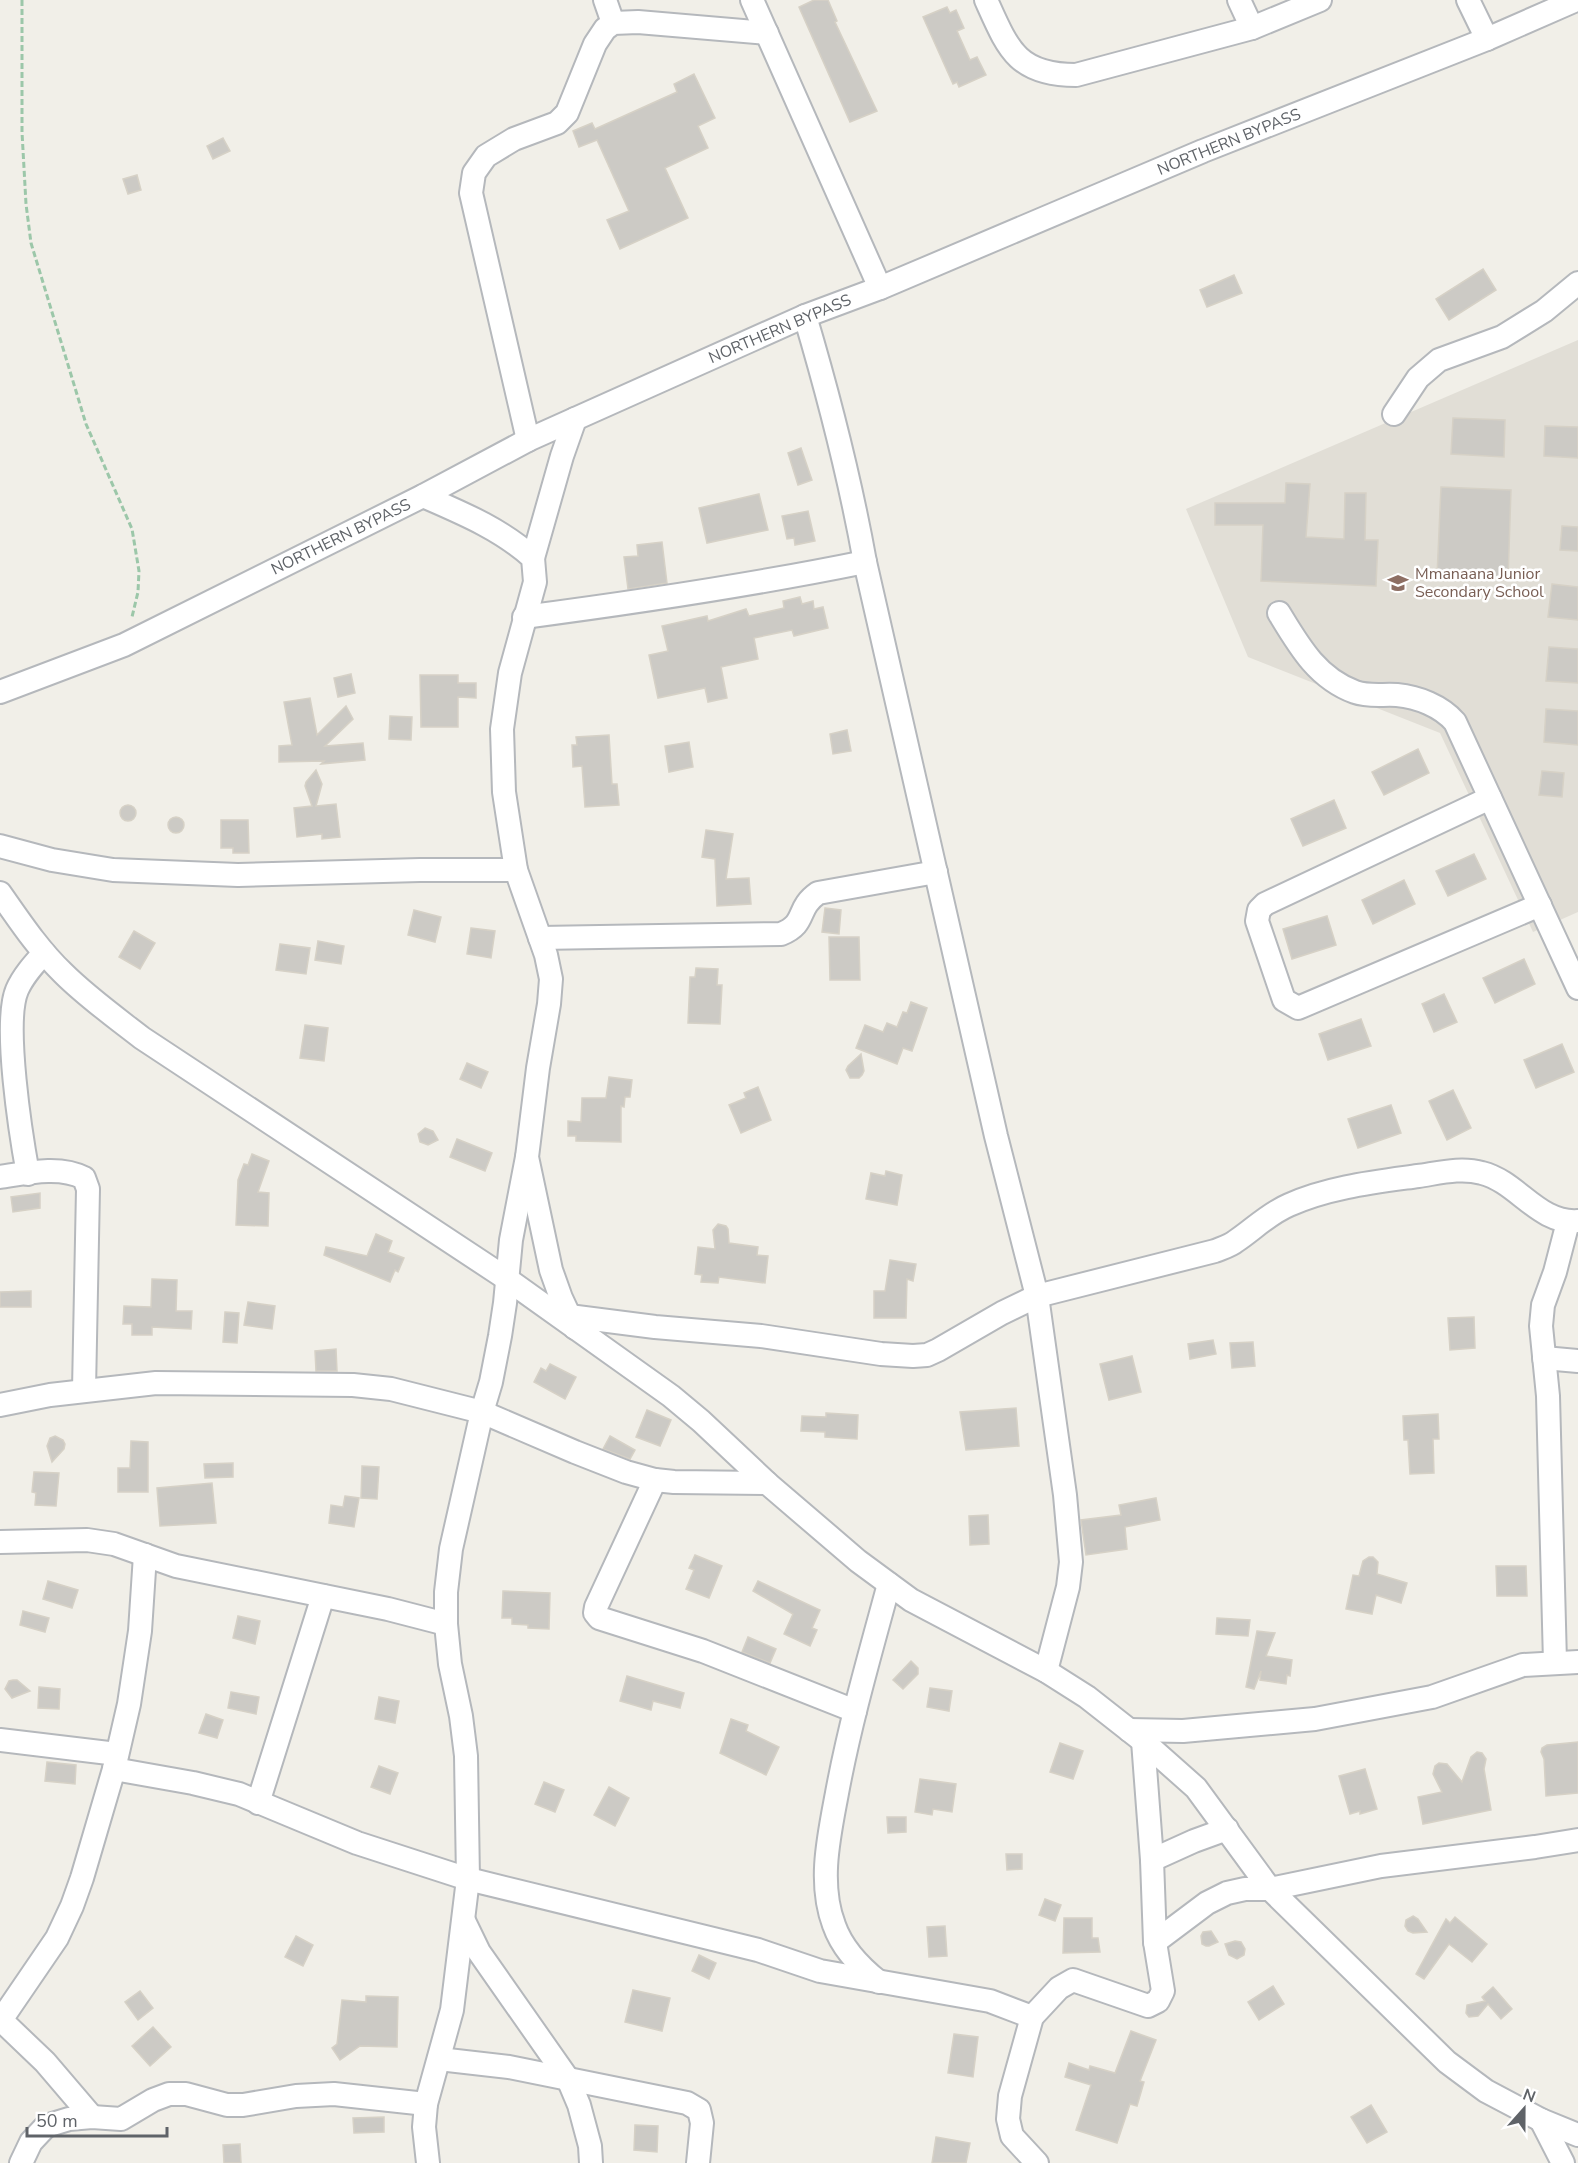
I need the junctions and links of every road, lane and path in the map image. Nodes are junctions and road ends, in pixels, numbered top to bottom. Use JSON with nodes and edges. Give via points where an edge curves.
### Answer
{"nodes":[{"id":1,"x":22,"y":0,"type":"edge"},
{"id":2,"x":605,"y":0,"type":"edge"},
{"id":3,"x":752,"y":0,"type":"edge"},
{"id":4,"x":986,"y":0,"type":"edge"},
{"id":5,"x":1239,"y":0,"type":"edge"},
{"id":6,"x":1320,"y":0,"type":"edge"},
{"id":7,"x":1468,"y":0,"type":"edge"},
{"id":8,"x":1576,"y":0,"type":"edge"},
{"id":9,"x":613,"y":23,"type":"junction"},
{"id":10,"x":1252,"y":27,"type":"junction"},
{"id":11,"x":767,"y":33,"type":"junction"},
{"id":12,"x":1487,"y":39,"type":"junction"},
{"id":13,"x":1578,"y":283,"type":"edge"},
{"id":14,"x":880,"y":288,"type":"junction"},
{"id":15,"x":805,"y":316,"type":"junction"},
{"id":16,"x":1394,"y":414,"type":"dead end"},
{"id":17,"x":575,"y":419,"type":"junction"},
{"id":18,"x":528,"y":440,"type":"junction"},
{"id":19,"x":423,"y":496,"type":"junction"},
{"id":20,"x":532,"y":558,"type":"junction"},
{"id":21,"x":865,"y":562,"type":"junction"},
{"id":22,"x":1280,"y":613,"type":"dead end"},
{"id":23,"x":524,"y":617,"type":"junction"},
{"id":24,"x":124,"y":645,"type":"junction"},
{"id":25,"x":0,"y":692,"type":"edge"},
{"id":26,"x":1490,"y":798,"type":"junction"},
{"id":27,"x":0,"y":846,"type":"edge"},
{"id":28,"x":516,"y":870,"type":"junction"},
{"id":29,"x":936,"y":872,"type":"junction"},
{"id":30,"x":0,"y":893,"type":"edge"},
{"id":31,"x":1540,"y":905,"type":"junction"},
{"id":32,"x":540,"y":938,"type":"junction"},
{"id":33,"x":44,"y":953,"type":"junction"},
{"id":34,"x":1578,"y":988,"type":"edge"},
{"id":35,"x":527,"y":1157,"type":"junction"},
{"id":36,"x":28,"y":1174,"type":"junction"},
{"id":37,"x":0,"y":1177,"type":"edge"},
{"id":38,"x":1573,"y":1221,"type":"edge"},
{"id":39,"x":507,"y":1279,"type":"junction"},
{"id":40,"x":1037,"y":1296,"type":"junction"},
{"id":41,"x":573,"y":1323,"type":"junction"},
{"id":42,"x":1544,"y":1358,"type":"junction"},
{"id":43,"x":1578,"y":1361,"type":"edge"},
{"id":44,"x":84,"y":1390,"type":"junction"},
{"id":45,"x":0,"y":1405,"type":"edge"},
{"id":46,"x":482,"y":1412,"type":"junction"},
{"id":47,"x":655,"y":1480,"type":"junction"},
{"id":48,"x":768,"y":1483,"type":"junction"},
{"id":49,"x":0,"y":1542,"type":"edge"},
{"id":50,"x":145,"y":1555,"type":"junction"},
{"id":51,"x":890,"y":1584,"type":"junction"},
{"id":52,"x":324,"y":1596,"type":"junction"},
{"id":53,"x":446,"y":1624,"type":"junction"},
{"id":54,"x":1555,"y":1662,"type":"junction"},
{"id":55,"x":1578,"y":1662,"type":"edge"},
{"id":56,"x":1046,"y":1671,"type":"junction"},
{"id":57,"x":855,"y":1711,"type":"junction"},
{"id":58,"x":1136,"y":1736,"type":"junction"},
{"id":59,"x":0,"y":1740,"type":"edge"},
{"id":60,"x":116,"y":1762,"type":"junction"},
{"id":61,"x":258,"y":1803,"type":"junction"},
{"id":62,"x":1227,"y":1829,"type":"junction"},
{"id":63,"x":1578,"y":1840,"type":"edge"},
{"id":64,"x":1152,"y":1860,"type":"junction"},
{"id":65,"x":468,"y":1879,"type":"junction"},
{"id":66,"x":1270,"y":1889,"type":"junction"},
{"id":67,"x":464,"y":1919,"type":"junction"},
{"id":68,"x":1155,"y":1942,"type":"junction"},
{"id":69,"x":879,"y":1982,"type":"junction"},
{"id":70,"x":1032,"y":2017,"type":"junction"},
{"id":71,"x":1,"y":2020,"type":"edge"},
{"id":72,"x":439,"y":2059,"type":"junction"},
{"id":73,"x":568,"y":2079,"type":"junction"},
{"id":74,"x":426,"y":2104,"type":"junction"},
{"id":75,"x":92,"y":2117,"type":"junction"},
{"id":76,"x":1541,"y":2120,"type":"junction"},
{"id":77,"x":1578,"y":2135,"type":"edge"},
{"id":78,"x":21,"y":2163,"type":"edge"},
{"id":79,"x":428,"y":2163,"type":"edge"},
{"id":80,"x":591,"y":2163,"type":"edge"},
{"id":81,"x":698,"y":2163,"type":"edge"},
{"id":82,"x":1036,"y":2163,"type":"edge"},
{"id":83,"x":1563,"y":2163,"type":"edge"}],
"edges":[{"from":1,"to":24,"type":"path","via":[[22,132],[31,243],[86,424],[132,529],[140,571]]},
{"from":2,"to":9,"type":"street"},
{"from":3,"to":11,"type":"street"},
{"from":4,"to":10,"type":"street","via":[[1004,40],[1018,58],[1054,75],[1076,75]]},
{"from":5,"to":10,"type":"street"},
{"from":6,"to":10,"type":"street"},
{"from":7,"to":12,"type":"street"},
{"from":8,"to":12,"type":"street","name":"NORTHERN BYPASS"},
{"from":9,"to":11,"type":"street"},
{"from":9,"to":18,"type":"street","via":[[595,44],[567,113],[557,123],[514,139],[486,156],[474,173],[471,193]]},
{"from":11,"to":14,"type":"street"},
{"from":12,"to":14,"type":"street","name":"NORTHERN BYPASS","via":[[1203,151]]},
{"from":13,"to":16,"type":"street","via":[[1544,311],[1502,337],[1439,360],[1418,378]]},
{"from":14,"to":15,"type":"street","name":"NORTHERN BYPASS"},
{"from":15,"to":17,"type":"street","name":"NORTHERN BYPASS"},
{"from":15,"to":21,"type":"street","via":[[854,501]]},
{"from":17,"to":18,"type":"street","name":"NORTHERN BYPASS"},
{"from":17,"to":20,"type":"street"},
{"from":18,"to":19,"type":"street","name":"NORTHERN BYPASS"},
{"from":19,"to":20,"type":"street","via":[[488,525]]},
{"from":19,"to":24,"type":"street","name":"NORTHERN BYPASS"},
{"from":20,"to":23,"type":"street","via":[[535,582]]},
{"from":21,"to":23,"type":"street","via":[[772,581]]},
{"from":21,"to":29,"type":"street"},
{"from":22,"to":26,"type":"street","via":[[1317,669],[1340,684],[1356,693],[1398,695],[1446,712],[1455,722]]},
{"from":23,"to":28,"type":"street","via":[[502,729],[504,792]]},
{"from":24,"to":25,"type":"street","name":"NORTHERN BYPASS"},
{"from":26,"to":31,"type":"street"},
{"from":26,"to":31,"type":"street","via":[[1265,904],[1257,921],[1284,1000],[1298,1008]]},
{"from":27,"to":28,"type":"street","via":[[52,861],[113,870],[238,875]]},
{"from":28,"to":32,"type":"street"},
{"from":29,"to":32,"type":"street","via":[[818,893],[808,900],[794,929],[781,934]]},
{"from":29,"to":40,"type":"street"},
{"from":30,"to":33,"type":"street"},
{"from":31,"to":34,"type":"street"},
{"from":32,"to":35,"type":"street","via":[[551,979]]},
{"from":33,"to":36,"type":"street","via":[[16,992],[12,1015],[13,1056]]},
{"from":33,"to":39,"type":"street","via":[[62,973],[142,1038]]},
{"from":35,"to":39,"type":"street"},
{"from":35,"to":41,"type":"street","via":[[550,1270]]},
{"from":36,"to":37,"type":"street"},
{"from":36,"to":44,"type":"street","via":[[74,1173],[84,1178],[88,1190]]},
{"from":38,"to":40,"type":"street","via":[[1546,1215],[1498,1179],[1482,1173],[1454,1171],[1321,1193],[1268,1216],[1235,1242],[1215,1251]]},
{"from":38,"to":42,"type":"street","via":[[1543,1305]]},
{"from":39,"to":41,"type":"street"},
{"from":39,"to":46,"type":"street","via":[[500,1336]]},
{"from":40,"to":41,"type":"street","via":[[938,1350],[914,1356],[760,1336]]},
{"from":40,"to":56,"type":"street","via":[[1071,1562]]},
{"from":41,"to":48,"type":"street","via":[[671,1396]]},
{"from":42,"to":43,"type":"street"},
{"from":42,"to":54,"type":"street"},
{"from":44,"to":45,"type":"street"},
{"from":44,"to":46,"type":"street","via":[[156,1383],[352,1385],[391,1389]]},
{"from":46,"to":47,"type":"street","via":[[575,1452]]},
{"from":46,"to":53,"type":"street","via":[[451,1549]]},
{"from":47,"to":48,"type":"street"},
{"from":47,"to":57,"type":"street","via":[[596,1606],[599,1618],[703,1651]]},
{"from":48,"to":51,"type":"street"},
{"from":49,"to":50,"type":"street","via":[[87,1540]]},
{"from":50,"to":52,"type":"street","via":[[176,1566]]},
{"from":50,"to":60,"type":"street","via":[[140,1631]]},
{"from":51,"to":56,"type":"street","via":[[911,1600]]},
{"from":51,"to":57,"type":"street"},
{"from":52,"to":53,"type":"street"},
{"from":52,"to":61,"type":"street"},
{"from":53,"to":65,"type":"street","via":[[466,1755]]},
{"from":54,"to":55,"type":"street"},
{"from":54,"to":58,"type":"street","via":[[1523,1665],[1432,1697],[1315,1719]]},
{"from":56,"to":58,"type":"street"},
{"from":57,"to":69,"type":"street","via":[[830,1830],[827,1895],[834,1926],[851,1956]]},
{"from":58,"to":62,"type":"street","via":[[1196,1788]]},
{"from":58,"to":64,"type":"street"},
{"from":59,"to":60,"type":"street"},
{"from":60,"to":61,"type":"street","via":[[238,1794]]},
{"from":60,"to":71,"type":"street","via":[[72,1906],[57,1938]]},
{"from":61,"to":65,"type":"street","via":[[357,1844]]},
{"from":62,"to":64,"type":"street"},
{"from":62,"to":66,"type":"street"},
{"from":63,"to":66,"type":"street","via":[[1381,1866]]},
{"from":64,"to":68,"type":"street"},
{"from":65,"to":67,"type":"street"},
{"from":65,"to":69,"type":"street","via":[[758,1950],[820,1971]]},
{"from":66,"to":68,"type":"street","via":[[1227,1893]]},
{"from":66,"to":76,"type":"street","via":[[1447,2062],[1486,2091]]},
{"from":67,"to":72,"type":"street","via":[[452,2010]]},
{"from":67,"to":73,"type":"street","via":[[479,1952]]},
{"from":68,"to":70,"type":"street","via":[[1163,1991],[1158,2001],[1148,2006],[1073,1980],[1059,1988]]},
{"from":69,"to":70,"type":"street","via":[[990,2001]]},
{"from":70,"to":82,"type":"street","via":[[1010,2097],[1008,2120],[1012,2136]]},
{"from":71,"to":75,"type":"street","via":[[45,2062]]},
{"from":72,"to":73,"type":"street"},
{"from":72,"to":74,"type":"street"},
{"from":73,"to":80,"type":"street","via":[[579,2105]]},
{"from":73,"to":81,"type":"street","via":[[667,2097],[693,2106],[699,2110],[702,2123]]},
{"from":74,"to":75,"type":"street","via":[[334,2094],[243,2105],[169,2094],[121,2119]]},
{"from":74,"to":79,"type":"street"},
{"from":75,"to":78,"type":"street","via":[[46,2126],[31,2142]]},
{"from":76,"to":77,"type":"street"},
{"from":76,"to":83,"type":"street"}]}
